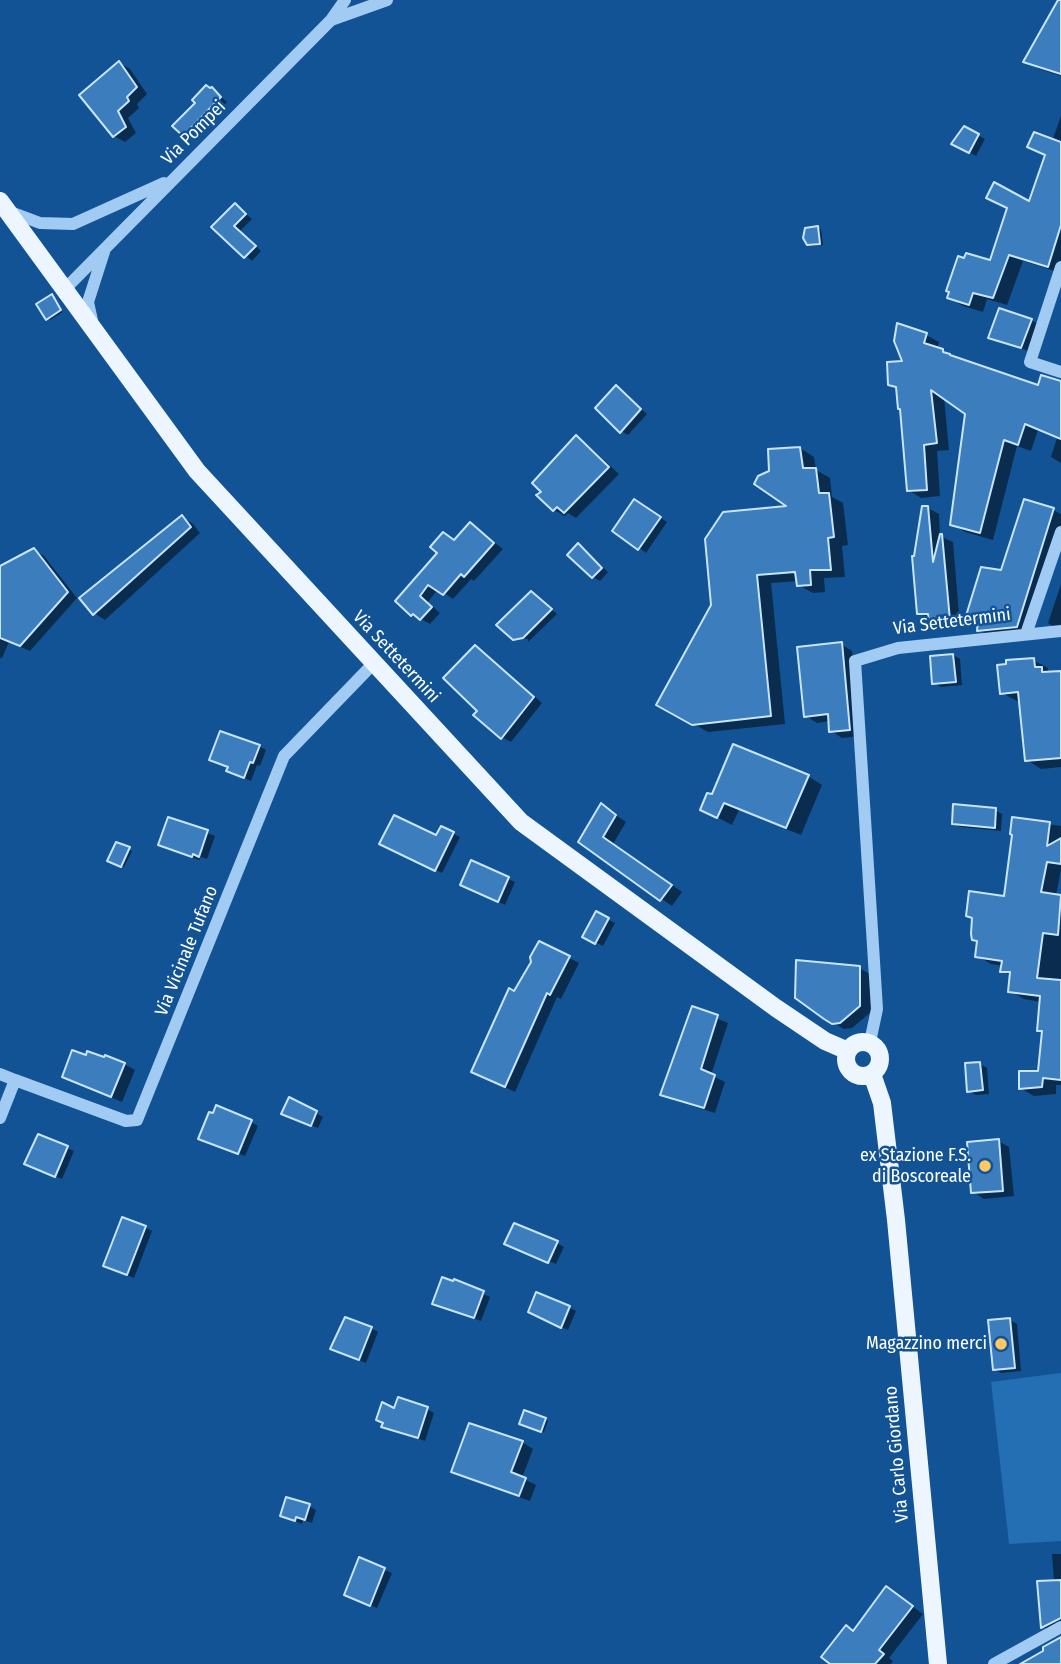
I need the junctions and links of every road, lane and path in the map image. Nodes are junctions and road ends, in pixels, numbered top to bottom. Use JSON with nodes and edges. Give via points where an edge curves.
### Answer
{"nodes":[{"id":1,"x":345,"y":0,"type":"edge"},
{"id":2,"x":387,"y":0,"type":"edge"},
{"id":3,"x":331,"y":20,"type":"junction"},
{"id":4,"x":173,"y":178,"type":"junction"},
{"id":5,"x":3,"y":206,"type":"edge"},
{"id":6,"x":107,"y":245,"type":"junction"},
{"id":7,"x":1061,"y":267,"type":"edge"},
{"id":8,"x":65,"y":289,"type":"junction"},
{"id":9,"x":93,"y":327,"type":"junction"},
{"id":10,"x":1061,"y":372,"type":"edge"},
{"id":11,"x":1061,"y":532,"type":"edge"},
{"id":12,"x":1061,"y":631,"type":"edge"},
{"id":13,"x":1026,"y":634,"type":"junction"},
{"id":14,"x":373,"y":664,"type":"junction"},
{"id":15,"x":870,"y":1042,"type":"junction"},
{"id":16,"x":848,"y":1051,"type":"junction"},
{"id":17,"x":0,"y":1074,"type":"edge"},
{"id":18,"x":872,"y":1074,"type":"junction"},
{"id":19,"x":15,"y":1080,"type":"junction"},
{"id":20,"x":0,"y":1118,"type":"edge"},
{"id":21,"x":1061,"y":1627,"type":"edge"},
{"id":22,"x":938,"y":1664,"type":"edge"},
{"id":23,"x":994,"y":1664,"type":"edge"}],
"edges":[{"from":1,"to":3,"type":"street","name":"Via Pompei"},
{"from":2,"to":3,"type":"street"},
{"from":3,"to":4,"type":"street","name":"Via Pompei"},
{"from":4,"to":5,"type":"street","via":[[73,224],[40,223]]},
{"from":4,"to":6,"type":"street","name":"Via Pompei"},
{"from":5,"to":8,"type":"main road","name":"Via Settetermini"},
{"from":6,"to":8,"type":"street","name":"Via Pompei"},
{"from":6,"to":9,"type":"street","via":[[88,302]]},
{"from":7,"to":10,"type":"street","via":[[1030,362]]},
{"from":8,"to":9,"type":"main road","name":"Via Settetermini"},
{"from":9,"to":14,"type":"main road","name":"Via Settetermini","via":[[197,471]]},
{"from":11,"to":13,"type":"street"},
{"from":12,"to":13,"type":"street","name":"Via Settetermini"},
{"from":13,"to":15,"type":"street","name":"Via Settetermini","via":[[898,648],[855,661],[877,1009]]},
{"from":14,"to":16,"type":"main road","name":"Via Settetermini","via":[[521,822],[776,1008]]},
{"from":14,"to":19,"type":"street","name":"Via Vicinale Tufano","via":[[284,756],[137,1120],[126,1121]]},
{"from":15,"to":16,"type":"main road","via":[[855,1043]]},
{"from":15,"to":18,"type":"main road","via":[[880,1055]]},
{"from":16,"to":18,"type":"main road","via":[[846,1062],[851,1071],[861,1076]]},
{"from":17,"to":19,"type":"street"},
{"from":18,"to":22,"type":"main road","name":"Via Carlo Giordano","via":[[882,1103],[896,1220]]},
{"from":19,"to":20,"type":"street"},
{"from":21,"to":23,"type":"street"}]}
